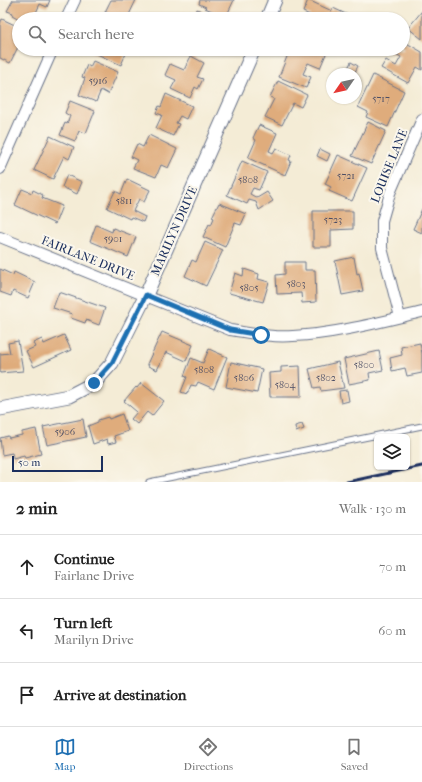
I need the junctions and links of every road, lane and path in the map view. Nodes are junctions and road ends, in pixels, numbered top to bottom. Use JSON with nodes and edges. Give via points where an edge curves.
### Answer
{"nodes":[{"id":1,"x":74,"y":0,"type":"edge"},
{"id":2,"x":275,"y":0,"type":"edge"},
{"id":3,"x":69,"y":12,"type":"edge"},
{"id":4,"x":270,"y":12,"type":"edge"},
{"id":5,"x":50,"y":56,"type":"edge"},
{"id":6,"x":251,"y":56,"type":"edge"},
{"id":7,"x":422,"y":119,"type":"edge"},
{"id":8,"x":0,"y":169,"type":"edge"},
{"id":9,"x":0,"y":237,"type":"edge"},
{"id":10,"x":146,"y":295,"type":"junction"},
{"id":11,"x":422,"y":312,"type":"edge"},
{"id":12,"x":400,"y":317,"type":"junction"},
{"id":13,"x":0,"y":409,"type":"edge"},
{"id":14,"x":422,"y":426,"type":"edge"},
{"id":15,"x":149,"y":482,"type":"edge"}],
"edges":[{"from":1,"to":3,"type":"street"},
{"from":2,"to":4,"type":"street"},
{"from":5,"to":8,"type":"street"},
{"from":6,"to":10,"type":"street","name":"MARILYN DRIVE"},
{"from":7,"to":12,"type":"street","name":"LOUISE LANE","via":[[390,193],[382,222],[382,248]]},
{"from":9,"to":10,"type":"street","name":"FAIRLANE DRIVE"},
{"from":10,"to":12,"type":"street","name":"FAIRLANE DRIVE","via":[[230,330],[261,335],[292,336],[329,332]]},
{"from":10,"to":13,"type":"street","name":"MARILYN DRIVE","via":[[112,363],[94,383],[69,396]]},
{"from":11,"to":12,"type":"street","name":"FAIRLANE DRIVE"},
{"from":14,"to":15,"type":"lane"}]}
